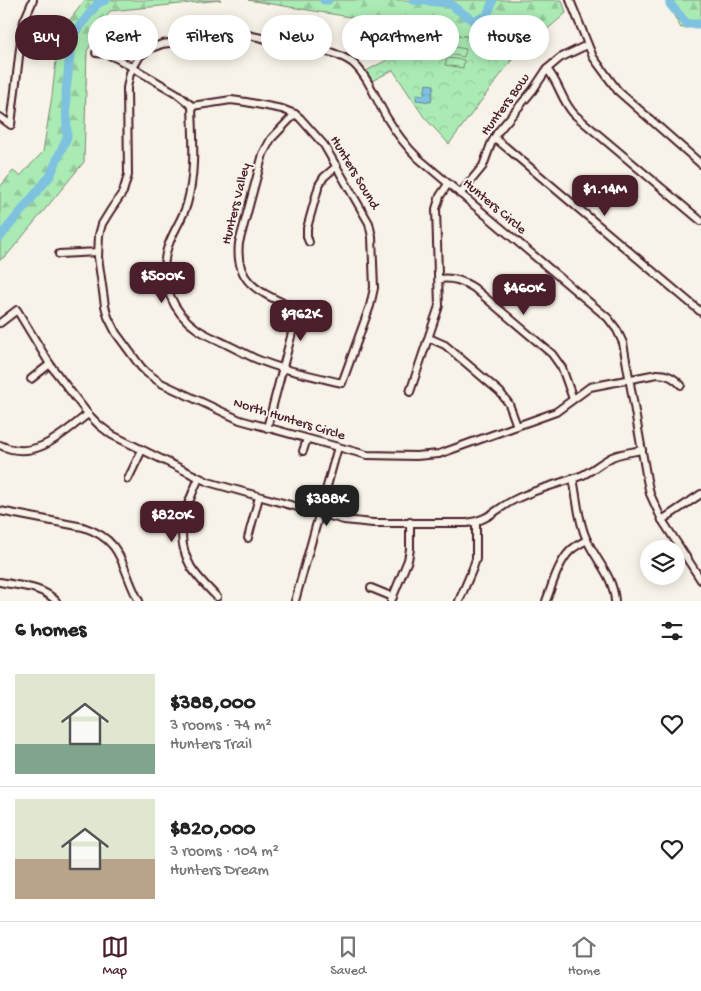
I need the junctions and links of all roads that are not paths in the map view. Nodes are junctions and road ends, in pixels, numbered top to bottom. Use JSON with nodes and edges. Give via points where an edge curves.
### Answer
{"nodes":[{"id":1,"x":32,"y":0,"type":"edge"},
{"id":2,"x":570,"y":0,"type":"edge"},
{"id":3,"x":587,"y":45,"type":"junction"},
{"id":4,"x":119,"y":60,"type":"edge"},
{"id":5,"x":132,"y":67,"type":"junction"},
{"id":6,"x":547,"y":70,"type":"junction"},
{"id":7,"x":192,"y":106,"type":"junction"},
{"id":8,"x":294,"y":114,"type":"junction"},
{"id":9,"x":0,"y":117,"type":"edge"},
{"id":10,"x":495,"y":138,"type":"junction"},
{"id":11,"x":701,"y":164,"type":"edge"},
{"id":12,"x":336,"y":166,"type":"junction"},
{"id":13,"x":448,"y":184,"type":"junction"},
{"id":14,"x":460,"y":194,"type":"junction"},
{"id":15,"x":701,"y":221,"type":"edge"},
{"id":16,"x":308,"y":242,"type":"dead end"},
{"id":17,"x":98,"y":252,"type":"junction"},
{"id":18,"x":59,"y":254,"type":"dead end"},
{"id":19,"x":439,"y":279,"type":"junction"},
{"id":20,"x":701,"y":312,"type":"edge"},
{"id":21,"x":0,"y":322,"type":"edge"},
{"id":22,"x":429,"y":338,"type":"junction"},
{"id":23,"x":50,"y":364,"type":"junction"},
{"id":24,"x":283,"y":368,"type":"junction"},
{"id":25,"x":30,"y":379,"type":"dead end"},
{"id":26,"x":630,"y":379,"type":"junction"},
{"id":27,"x":681,"y":385,"type":"dead end"},
{"id":28,"x":410,"y":392,"type":"dead end"},
{"id":29,"x":573,"y":399,"type":"junction"},
{"id":30,"x":88,"y":414,"type":"junction"},
{"id":31,"x":517,"y":426,"type":"junction"},
{"id":32,"x":267,"y":428,"type":"junction"},
{"id":33,"x":307,"y":439,"type":"junction"},
{"id":34,"x":0,"y":445,"type":"edge"},
{"id":35,"x":338,"y":448,"type":"junction"},
{"id":36,"x":142,"y":450,"type":"junction"},
{"id":37,"x":642,"y":450,"type":"junction"},
{"id":38,"x":303,"y":451,"type":"dead end"},
{"id":39,"x":199,"y":478,"type":"junction"},
{"id":40,"x":573,"y":478,"type":"junction"},
{"id":41,"x":128,"y":479,"type":"dead end"},
{"id":42,"x":701,"y":494,"type":"edge"},
{"id":43,"x":259,"y":497,"type":"junction"},
{"id":44,"x":0,"y":510,"type":"edge"},
{"id":45,"x":320,"y":513,"type":"junction"},
{"id":46,"x":662,"y":520,"type":"junction"},
{"id":47,"x":410,"y":522,"type":"junction"},
{"id":48,"x":476,"y":522,"type":"junction"},
{"id":49,"x":248,"y":538,"type":"dead end"},
{"id":50,"x":587,"y":540,"type":"junction"},
{"id":51,"x":701,"y":580,"type":"edge"},
{"id":52,"x":0,"y":582,"type":"edge"},
{"id":53,"x":371,"y":588,"type":"dead end"},
{"id":54,"x":216,"y":597,"type":"dead end"},
{"id":55,"x":392,"y":599,"type":"edge"},
{"id":56,"x":56,"y":601,"type":"edge"},
{"id":57,"x":139,"y":601,"type":"edge"},
{"id":58,"x":295,"y":601,"type":"edge"},
{"id":59,"x":460,"y":601,"type":"edge"},
{"id":60,"x":546,"y":601,"type":"edge"},
{"id":61,"x":615,"y":601,"type":"edge"}],
"edges":[{"from":1,"to":9,"type":"street","via":[[22,31],[11,125]]},
{"from":2,"to":3,"type":"street"},
{"from":3,"to":6,"type":"street","name":"Hunters Bow","via":[[560,58]]},
{"from":3,"to":11,"type":"street","via":[[618,91]]},
{"from":4,"to":5,"type":"street"},
{"from":5,"to":7,"type":"street"},
{"from":5,"to":13,"type":"street","name":"Hunters Circle","via":[[140,56],[155,46],[233,34],[333,53],[358,68],[404,143]]},
{"from":5,"to":17,"type":"street","name":"North Hunters Circle","via":[[126,88],[128,176],[123,192],[102,224]]},
{"from":6,"to":10,"type":"street","name":"Hunters Bow"},
{"from":6,"to":15,"type":"street","via":[[554,77],[568,108]]},
{"from":7,"to":8,"type":"street","name":"Hunters Sound","via":[[231,100]]},
{"from":7,"to":24,"type":"street","via":[[192,183],[166,252],[164,268],[168,291],[184,319],[204,334]]},
{"from":8,"to":12,"type":"street","name":"Hunters Sound","via":[[319,138]]},
{"from":8,"to":24,"type":"street","name":"Hunters Valley","via":[[271,139],[263,154],[238,251],[243,274],[248,281],[258,290],[298,310]]},
{"from":10,"to":14,"type":"street","name":"Hunters Bow","via":[[483,166]]},
{"from":10,"to":20,"type":"street"},
{"from":12,"to":16,"type":"street","via":[[318,185],[307,228]]},
{"from":12,"to":24,"type":"street","name":"Hunters Sound","via":[[370,227],[374,288],[370,306],[342,383]]},
{"from":13,"to":14,"type":"street","name":"Hunters Circle"},
{"from":13,"to":19,"type":"street","via":[[436,209]]},
{"from":14,"to":26,"type":"street","name":"Hunters Circle","via":[[611,322],[622,338]]},
{"from":17,"to":18,"type":"street"},
{"from":17,"to":32,"type":"street","name":"North Hunters Circle","via":[[108,317],[120,340],[141,367],[161,383],[231,417]]},
{"from":19,"to":22,"type":"street","via":[[439,306]]},
{"from":19,"to":29,"type":"street","via":[[457,279],[467,284],[552,354],[562,368]]},
{"from":21,"to":23,"type":"street","via":[[16,310]]},
{"from":22,"to":28,"type":"street"},
{"from":22,"to":31,"type":"street","via":[[445,345],[500,392],[509,404]]},
{"from":23,"to":25,"type":"street"},
{"from":23,"to":30,"type":"street"},
{"from":24,"to":32,"type":"street"},
{"from":26,"to":27,"type":"street","name":"North Hunters Circle","via":[[660,374]]},
{"from":26,"to":29,"type":"street","name":"North Hunters Circle","via":[[590,387]]},
{"from":26,"to":37,"type":"street","name":"Hunters Circle"},
{"from":29,"to":31,"type":"street","name":"North Hunters Circle","via":[[556,412]]},
{"from":30,"to":34,"type":"street","via":[[41,447],[19,450]]},
{"from":30,"to":36,"type":"street","via":[[106,431]]},
{"from":31,"to":35,"type":"street","name":"North Hunters Circle","via":[[429,456],[374,456]]},
{"from":32,"to":33,"type":"street","name":"North Hunters Circle"},
{"from":33,"to":35,"type":"street","name":"North Hunters Circle"},
{"from":33,"to":38,"type":"street"},
{"from":35,"to":45,"type":"street"},
{"from":36,"to":39,"type":"street"},
{"from":36,"to":41,"type":"street"},
{"from":37,"to":40,"type":"street","via":[[615,456]]},
{"from":37,"to":46,"type":"street","name":"Hunters Circle","via":[[650,494]]},
{"from":39,"to":43,"type":"street"},
{"from":39,"to":54,"type":"street","via":[[184,515],[183,547],[192,568]]},
{"from":40,"to":48,"type":"street","via":[[518,498]]},
{"from":40,"to":50,"type":"street"},
{"from":42,"to":46,"type":"street"},
{"from":43,"to":45,"type":"street"},
{"from":43,"to":49,"type":"street"},
{"from":44,"to":57,"type":"street","via":[[83,527],[102,535],[119,553]]},
{"from":45,"to":47,"type":"street","via":[[359,522]]},
{"from":45,"to":58,"type":"street"},
{"from":46,"to":51,"type":"street","name":"Hunters Circle"},
{"from":47,"to":48,"type":"street"},
{"from":47,"to":55,"type":"street","via":[[409,554]]},
{"from":48,"to":59,"type":"street","via":[[476,559]]},
{"from":50,"to":60,"type":"street","via":[[571,549],[566,556]]},
{"from":50,"to":61,"type":"street","via":[[609,577]]},
{"from":52,"to":56,"type":"street","via":[[41,591]]},
{"from":53,"to":55,"type":"street"}]}
